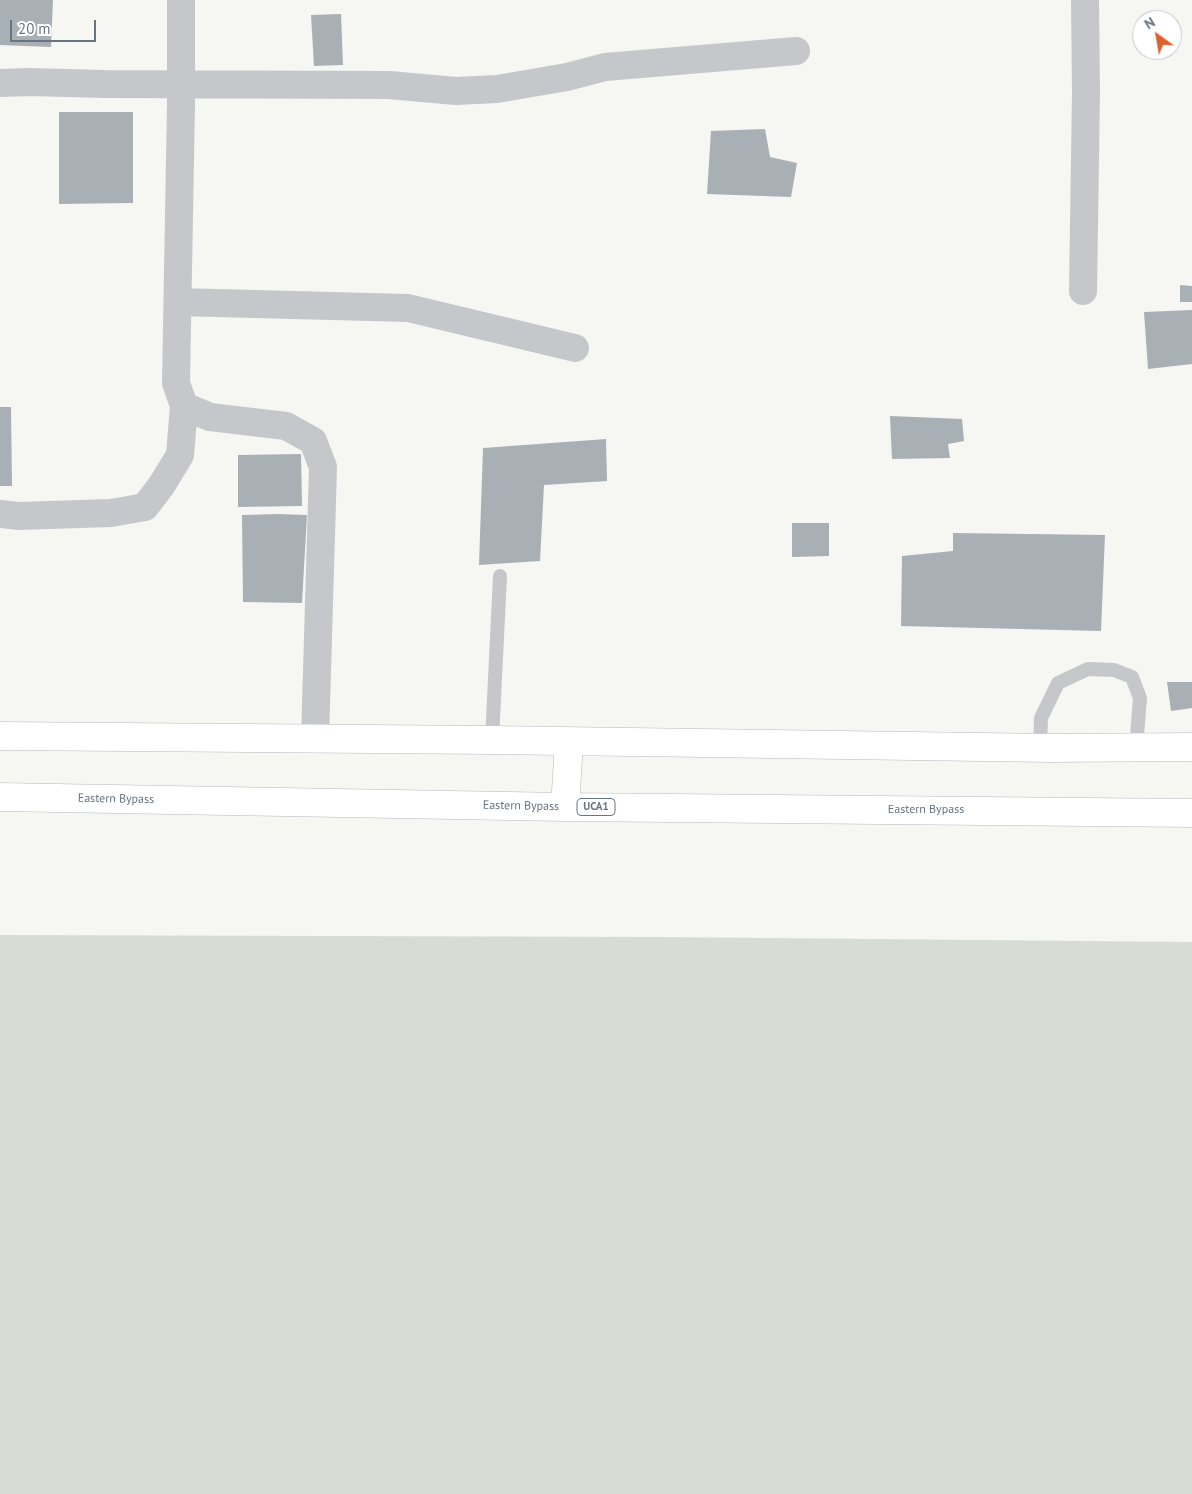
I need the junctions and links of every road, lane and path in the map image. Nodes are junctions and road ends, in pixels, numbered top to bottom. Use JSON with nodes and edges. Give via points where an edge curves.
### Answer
{"nodes":[{"id":1,"x":181,"y":0,"type":"edge"},
{"id":2,"x":1085,"y":0,"type":"edge"},
{"id":3,"x":796,"y":51,"type":"dead end"},
{"id":4,"x":0,"y":82,"type":"edge"},
{"id":5,"x":180,"y":83,"type":"junction"},
{"id":6,"x":1083,"y":291,"type":"dead end"},
{"id":7,"x":178,"y":302,"type":"junction"},
{"id":8,"x":575,"y":348,"type":"dead end"},
{"id":9,"x":184,"y":406,"type":"junction"},
{"id":10,"x":0,"y":514,"type":"edge"},
{"id":11,"x":500,"y":576,"type":"dead end"},
{"id":12,"x":0,"y":736,"type":"edge"},
{"id":13,"x":315,"y":739,"type":"junction"},
{"id":14,"x":492,"y":740,"type":"junction"},
{"id":15,"x":569,"y":742,"type":"junction"},
{"id":16,"x":1040,"y":748,"type":"junction"},
{"id":17,"x":1136,"y":748,"type":"junction"},
{"id":18,"x":1192,"y":748,"type":"edge"},
{"id":19,"x":0,"y":797,"type":"edge"},
{"id":20,"x":565,"y":807,"type":"junction"},
{"id":21,"x":1192,"y":813,"type":"edge"}],
"edges":[{"from":1,"to":5,"type":"street"},
{"from":2,"to":6,"type":"street"},
{"from":3,"to":5,"type":"street","via":[[605,67],[497,89],[456,91],[390,85]]},
{"from":4,"to":5,"type":"street"},
{"from":5,"to":7,"type":"street"},
{"from":7,"to":8,"type":"street","via":[[408,308]]},
{"from":7,"to":9,"type":"street","via":[[176,383]]},
{"from":9,"to":10,"type":"street","via":[[180,454],[145,507],[111,513]]},
{"from":9,"to":13,"type":"street","via":[[210,417],[286,426],[313,441],[323,467]]},
{"from":11,"to":14,"type":"lane"},
{"from":12,"to":13,"type":"main road"},
{"from":13,"to":14,"type":"main road"},
{"from":14,"to":15,"type":"main road"},
{"from":15,"to":16,"type":"main road"},
{"from":15,"to":20,"type":"main road"},
{"from":16,"to":17,"type":"main road"},
{"from":16,"to":17,"type":"lane","via":[[1040,718],[1058,684],[1088,670],[1114,670],[1132,677],[1140,698]]},
{"from":17,"to":18,"type":"main road"},
{"from":19,"to":20,"type":"main road","name":"Eastern Bypass","number":"UCA1"},
{"from":20,"to":21,"type":"main road","name":"Eastern Bypass","number":"UCA1"}]}
